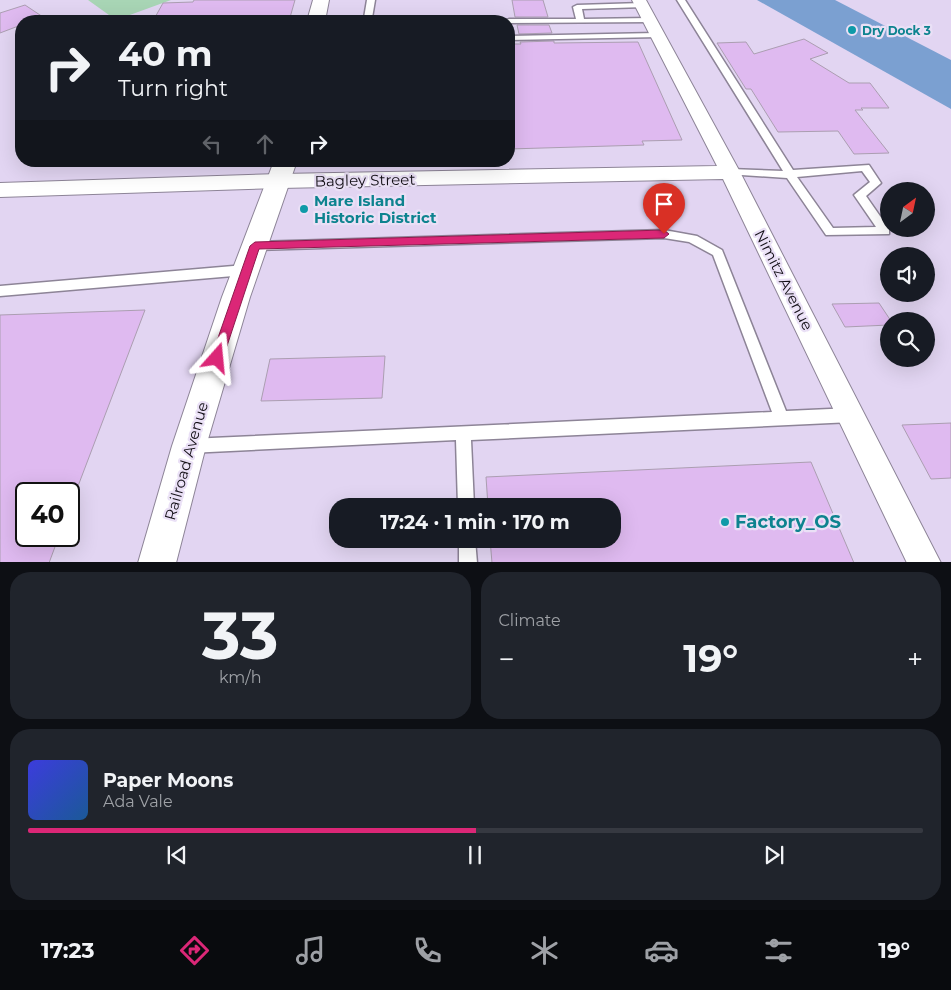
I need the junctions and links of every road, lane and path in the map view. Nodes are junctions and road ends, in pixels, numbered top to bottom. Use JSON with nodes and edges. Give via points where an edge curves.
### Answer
{"nodes":[{"id":1,"x":321,"y":0,"type":"edge"},
{"id":2,"x":371,"y":0,"type":"edge"},
{"id":3,"x":681,"y":0,"type":"edge"},
{"id":4,"x":318,"y":15,"type":"edge"},
{"id":5,"x":368,"y":15,"type":"edge"},
{"id":6,"x":646,"y":15,"type":"edge"},
{"id":7,"x":581,"y":21,"type":"junction"},
{"id":8,"x":515,"y":22,"type":"edge"},
{"id":9,"x":515,"y":37,"type":"edge"},
{"id":10,"x":283,"y":171,"type":"edge"},
{"id":11,"x":730,"y":172,"type":"junction"},
{"id":12,"x":790,"y":174,"type":"junction"},
{"id":13,"x":0,"y":190,"type":"edge"},
{"id":14,"x":250,"y":258,"type":"junction"},
{"id":15,"x":0,"y":291,"type":"edge"},
{"id":16,"x":852,"y":415,"type":"junction"},
{"id":17,"x":782,"y":419,"type":"junction"},
{"id":18,"x":463,"y":433,"type":"junction"},
{"id":19,"x":189,"y":446,"type":"junction"},
{"id":20,"x":466,"y":498,"type":"edge"},
{"id":21,"x":467,"y":548,"type":"edge"},
{"id":22,"x":156,"y":562,"type":"edge"},
{"id":23,"x":468,"y":562,"type":"edge"},
{"id":24,"x":925,"y":562,"type":"edge"}],
"edges":[{"from":1,"to":4,"type":"street"},
{"from":2,"to":5,"type":"lane"},
{"from":3,"to":12,"type":"lane"},
{"from":6,"to":7,"type":"lane"},
{"from":6,"to":7,"type":"lane","via":[[577,7]]},
{"from":6,"to":9,"type":"lane"},
{"from":6,"to":11,"type":"street","name":"Nimitz Avenue"},
{"from":7,"to":8,"type":"lane"},
{"from":10,"to":11,"type":"street","name":"Bagley Street"},
{"from":10,"to":13,"type":"street","name":"Bagley Street"},
{"from":10,"to":14,"type":"street","name":"Railroad Avenue"},
{"from":11,"to":12,"type":"lane"},
{"from":11,"to":16,"type":"street","name":"Nimitz Avenue"},
{"from":12,"to":12,"type":"lane","via":[[830,232],[885,231],[860,195],[876,183],[865,167]]},
{"from":14,"to":15,"type":"lane"},
{"from":14,"to":17,"type":"lane","via":[[664,234],[687,236],[718,254]]},
{"from":14,"to":19,"type":"street","name":"Railroad Avenue"},
{"from":16,"to":17,"type":"lane"},
{"from":16,"to":24,"type":"street","name":"Nimitz Avenue"},
{"from":17,"to":18,"type":"lane"},
{"from":18,"to":19,"type":"lane"},
{"from":18,"to":20,"type":"lane"},
{"from":19,"to":22,"type":"street","name":"Railroad Avenue"},
{"from":21,"to":23,"type":"lane"}]}
